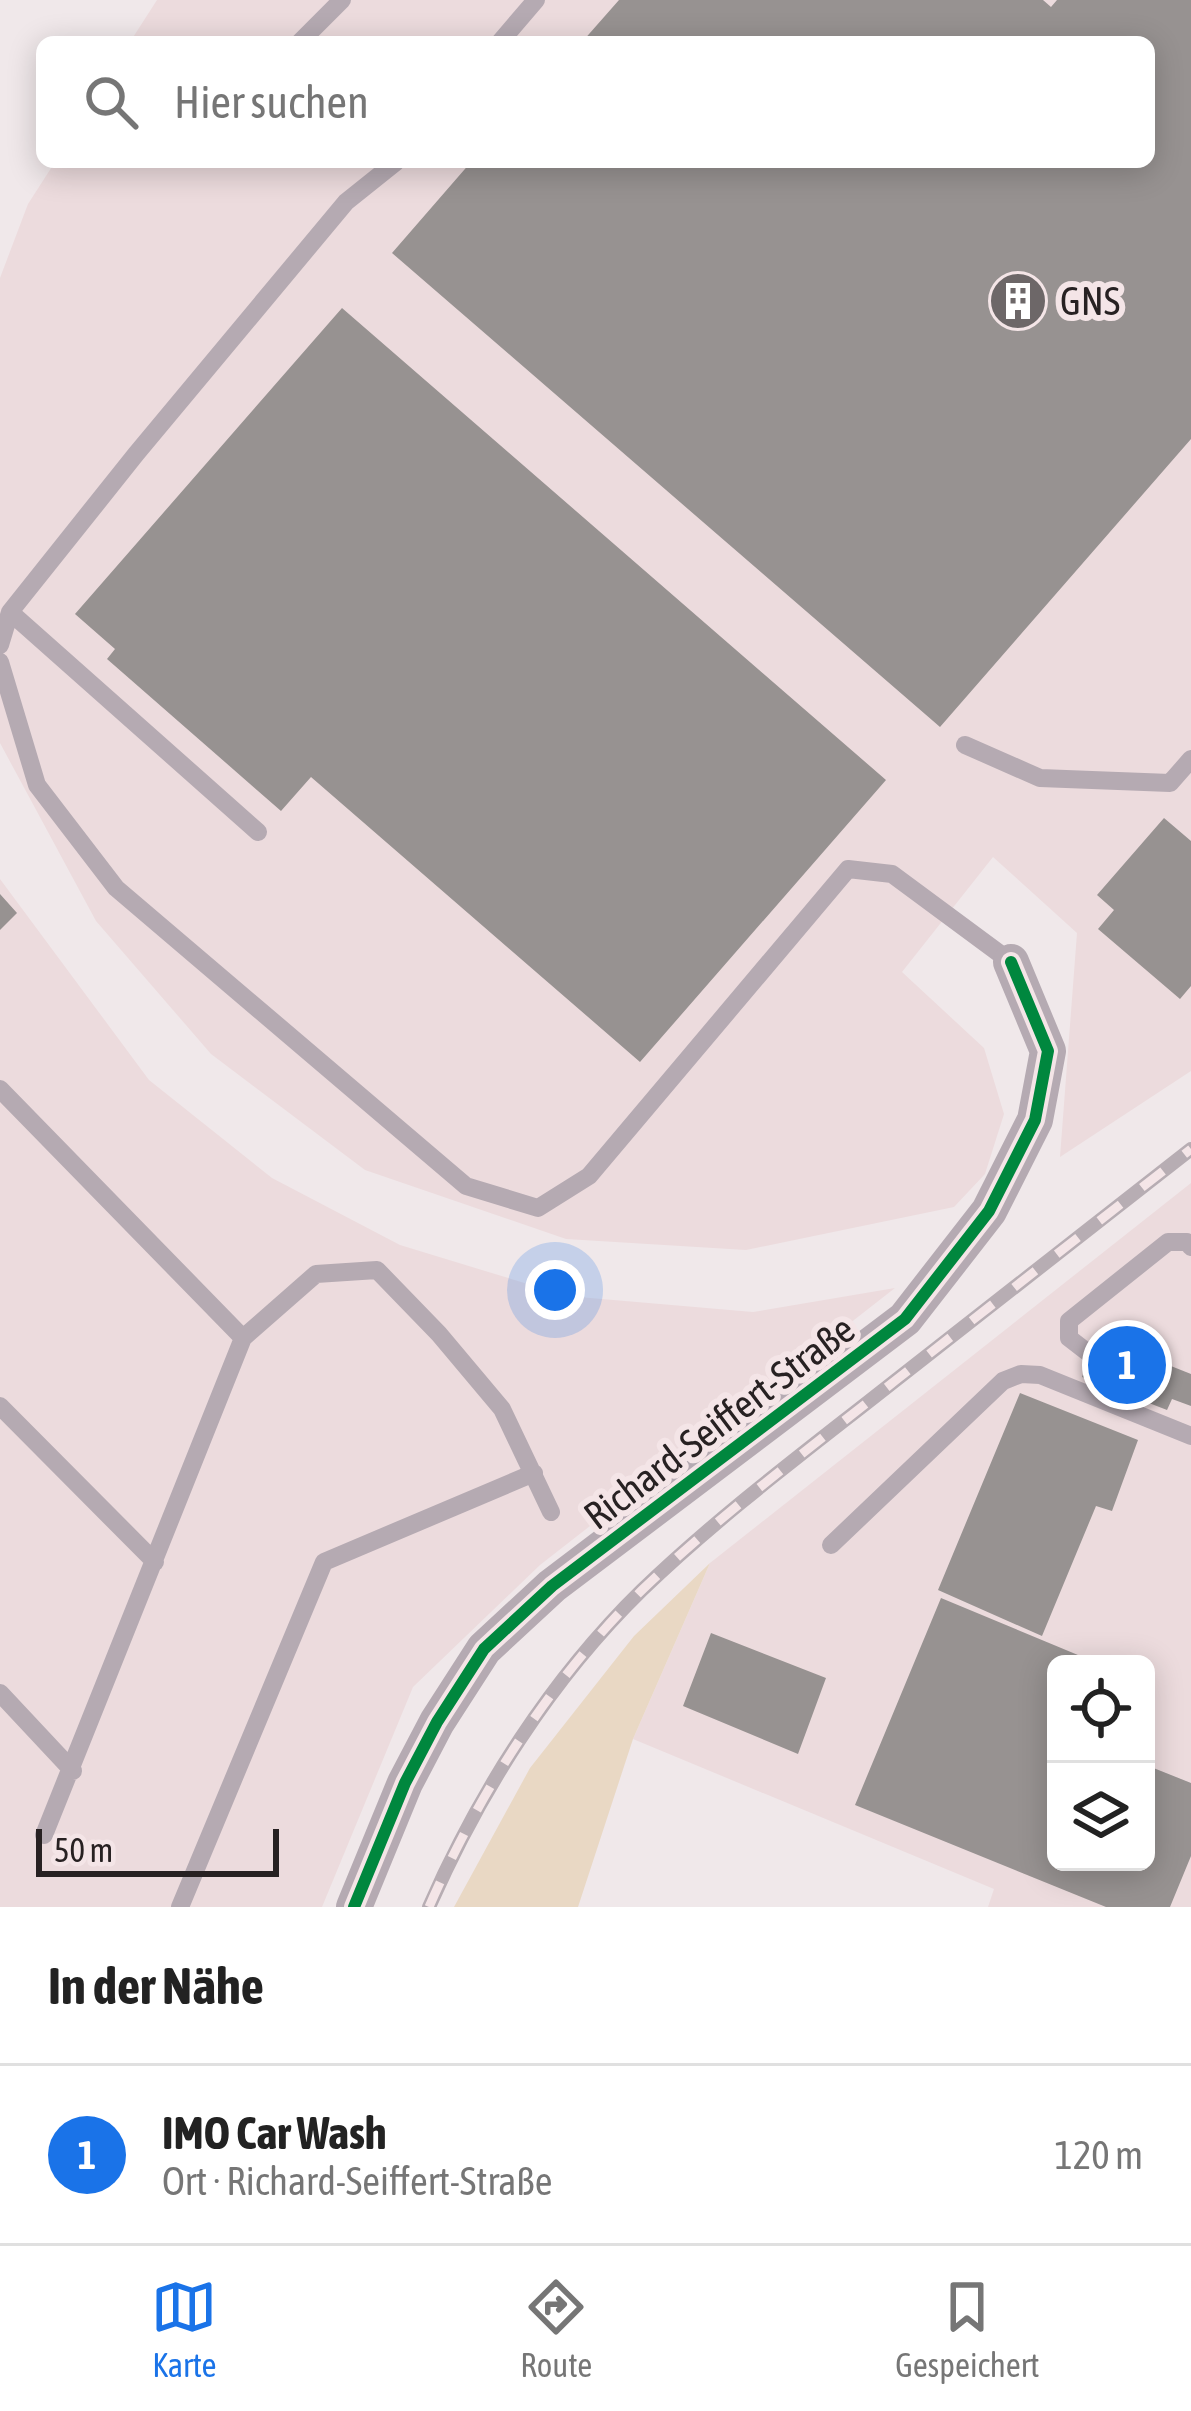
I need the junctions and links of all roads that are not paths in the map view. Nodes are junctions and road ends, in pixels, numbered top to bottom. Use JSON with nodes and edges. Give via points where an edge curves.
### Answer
{"nodes":[{"id":1,"x":342,"y":0,"type":"edge"},
{"id":2,"x":536,"y":0,"type":"edge"},
{"id":3,"x":306,"y":36,"type":"edge"},
{"id":4,"x":505,"y":36,"type":"edge"},
{"id":5,"x":388,"y":168,"type":"edge"},
{"id":6,"x":10,"y":612,"type":"junction"},
{"id":7,"x":0,"y":645,"type":"edge"},
{"id":8,"x":0,"y":662,"type":"edge"},
{"id":9,"x":965,"y":745,"type":"dead end"},
{"id":10,"x":1191,"y":759,"type":"edge"},
{"id":11,"x":258,"y":832,"type":"dead end"},
{"id":12,"x":1011,"y":962,"type":"joint"},
{"id":13,"x":0,"y":1089,"type":"edge"},
{"id":14,"x":1191,"y":1247,"type":"edge"},
{"id":15,"x":243,"y":1338,"type":"junction"},
{"id":16,"x":1091,"y":1355,"type":"dead end"},
{"id":17,"x":0,"y":1406,"type":"edge"},
{"id":18,"x":1191,"y":1436,"type":"edge"},
{"id":19,"x":534,"y":1474,"type":"junction"},
{"id":20,"x":551,"y":1511,"type":"dead end"},
{"id":21,"x":831,"y":1545,"type":"dead end"},
{"id":22,"x":155,"y":1562,"type":"junction"},
{"id":23,"x":0,"y":1693,"type":"edge"},
{"id":24,"x":73,"y":1771,"type":"junction"},
{"id":25,"x":44,"y":1835,"type":"dead end"},
{"id":26,"x":180,"y":1907,"type":"edge"},
{"id":27,"x":354,"y":1907,"type":"edge"}],
"edges":[{"from":1,"to":3,"type":"lane"},
{"from":2,"to":4,"type":"lane"},
{"from":5,"to":6,"type":"lane","via":[[346,202]]},
{"from":6,"to":7,"type":"lane"},
{"from":6,"to":11,"type":"lane"},
{"from":8,"to":12,"type":"lane","via":[[37,784],[116,888],[466,1186],[538,1208],[590,1176],[848,869],[892,874]]},
{"from":9,"to":10,"type":"lane","via":[[1040,778],[1170,783]]},
{"from":12,"to":27,"type":"street","name":"Richard-Seiffert-Straße","via":[[1048,1051],[1035,1120],[989,1211],[905,1319],[552,1586],[484,1649],[405,1783]]},
{"from":13,"to":15,"type":"lane"},
{"from":14,"to":16,"type":"lane","via":[[1168,1241],[1069,1322],[1069,1338]]},
{"from":15,"to":19,"type":"lane","via":[[316,1274],[377,1270],[502,1409]]},
{"from":15,"to":22,"type":"lane"},
{"from":17,"to":22,"type":"lane"},
{"from":18,"to":21,"type":"lane","via":[[1022,1373],[1003,1381]]},
{"from":19,"to":20,"type":"lane"},
{"from":19,"to":26,"type":"lane","via":[[323,1562]]},
{"from":22,"to":24,"type":"lane"},
{"from":23,"to":24,"type":"lane"},
{"from":24,"to":25,"type":"lane"}]}
